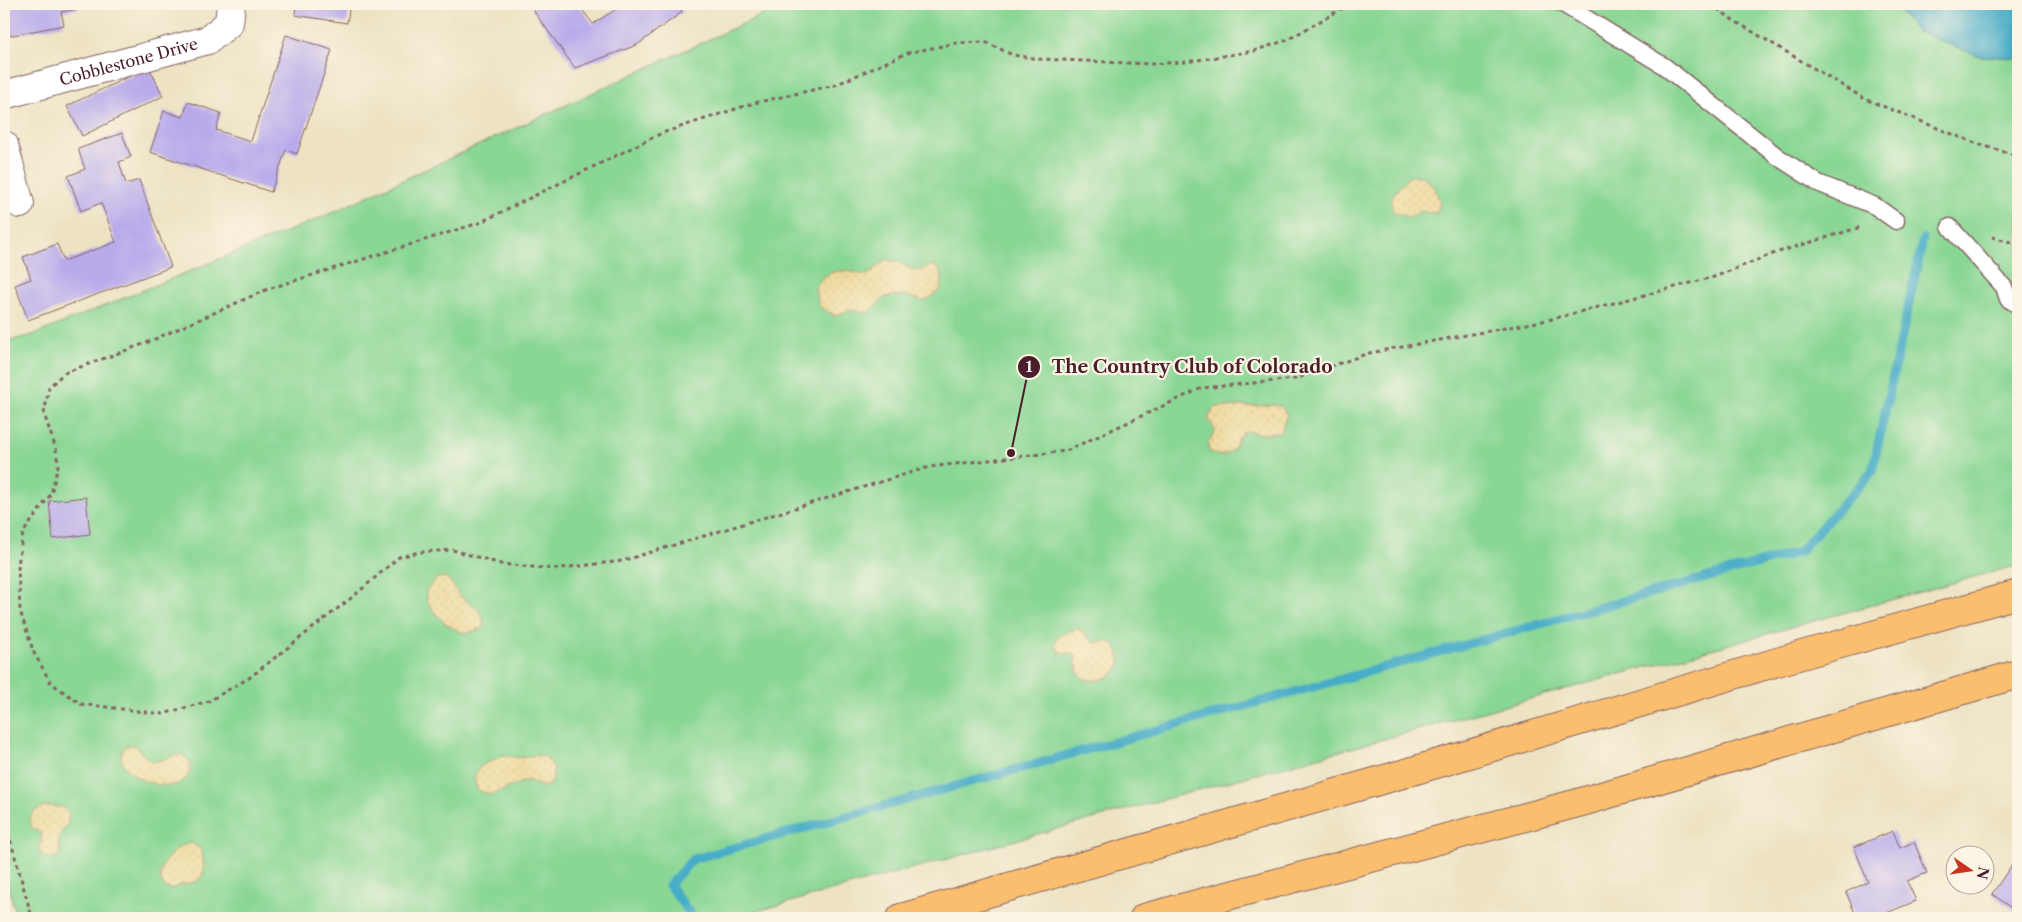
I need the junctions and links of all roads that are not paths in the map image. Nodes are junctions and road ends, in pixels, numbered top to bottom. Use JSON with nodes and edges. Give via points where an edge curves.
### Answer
{"nodes":[{"id":1,"x":231,"y":4,"type":"edge"},
{"id":2,"x":1564,"y":4,"type":"edge"},
{"id":3,"x":4,"y":95,"type":"edge"},
{"id":4,"x":4,"y":145,"type":"edge"},
{"id":5,"x":20,"y":204,"type":"dead end"},
{"id":6,"x":1896,"y":220,"type":"road end"},
{"id":7,"x":1950,"y":227,"type":"road end"},
{"id":8,"x":2018,"y":305,"type":"edge"},
{"id":9,"x":2018,"y":594,"type":"edge"},
{"id":10,"x":2018,"y":674,"type":"edge"},
{"id":11,"x":901,"y":918,"type":"edge"},
{"id":12,"x":1144,"y":918,"type":"edge"}],
"edges":[{"from":1,"to":3,"type":"street","name":"Cobblestone Drive","via":[[229,24],[208,40]]},
{"from":2,"to":6,"type":"lane","via":[[1664,66],[1778,157],[1818,183],[1875,206]]},
{"from":4,"to":5,"type":"street"},
{"from":7,"to":8,"type":"lane","via":[[2004,287],[2008,299]]},
{"from":9,"to":11,"type":"highway"},
{"from":10,"to":12,"type":"highway","via":[[1578,803]]}]}
